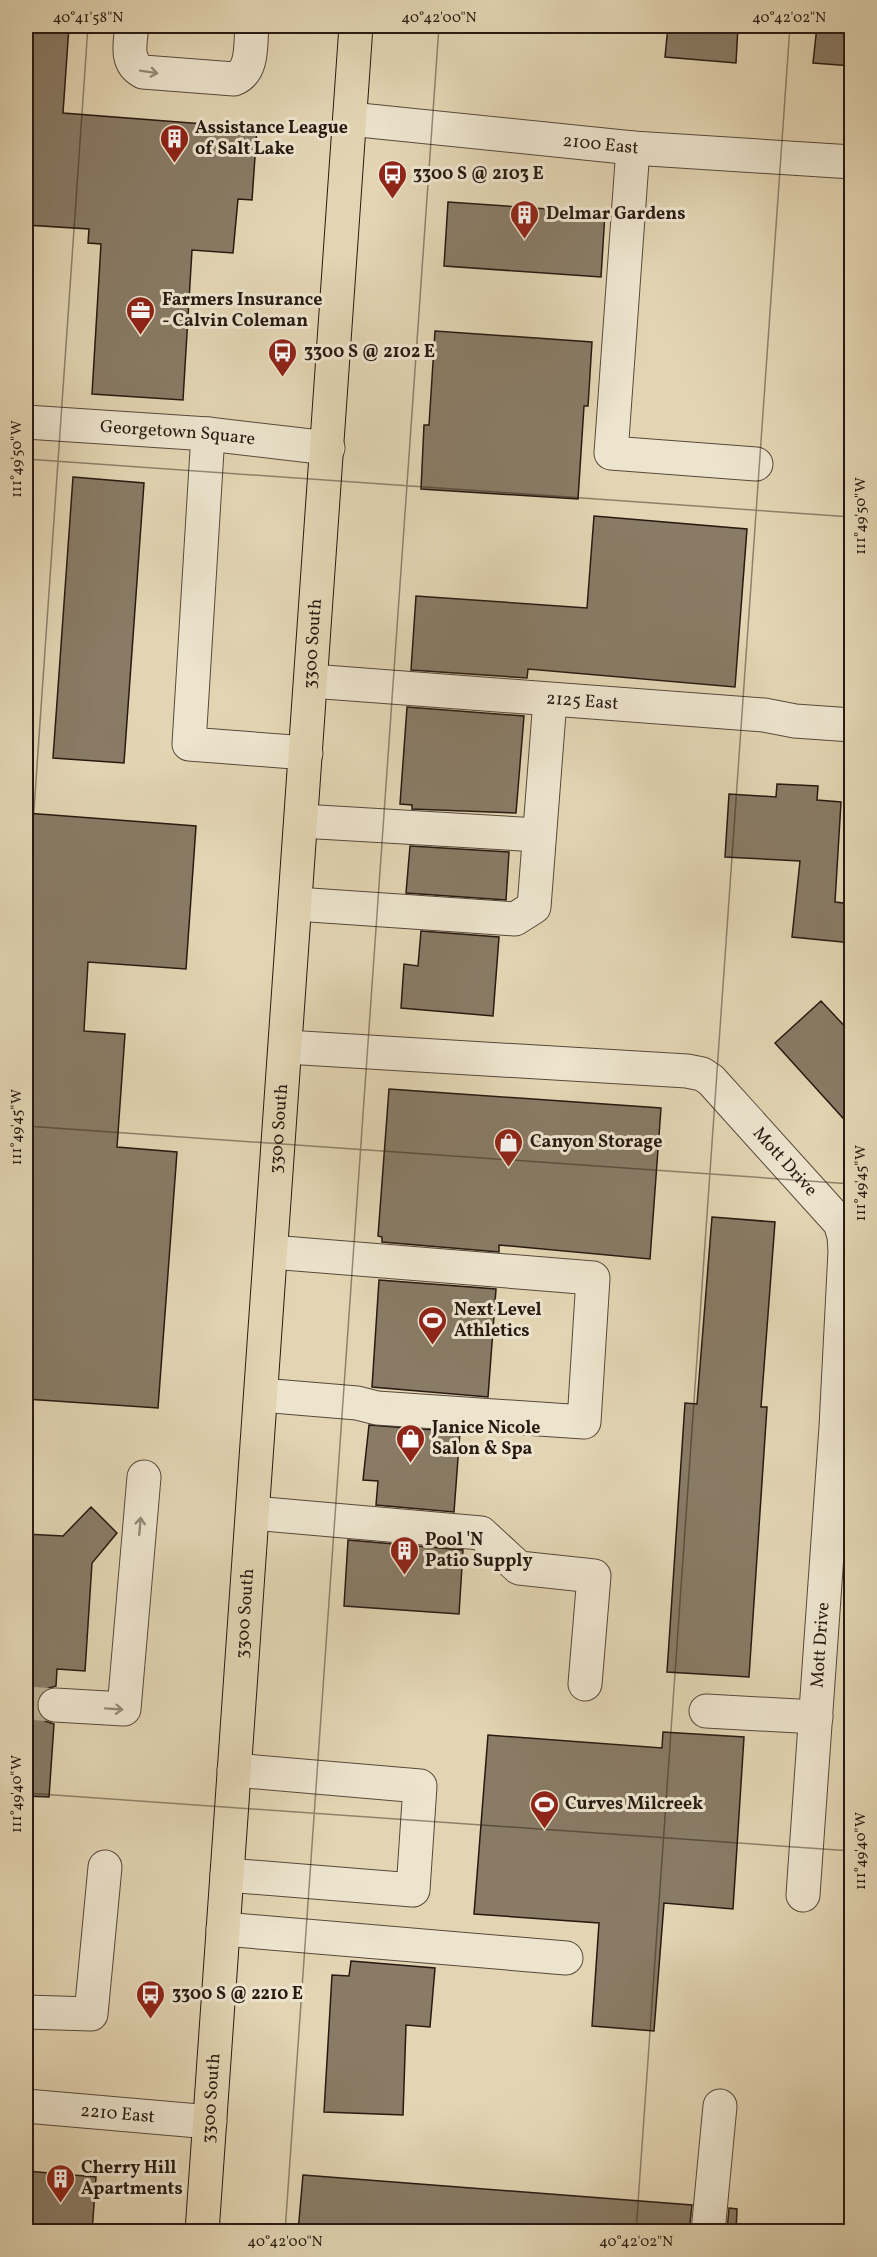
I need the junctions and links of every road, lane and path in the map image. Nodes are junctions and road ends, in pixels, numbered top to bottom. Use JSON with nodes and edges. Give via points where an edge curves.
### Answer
{"nodes":[{"id":1,"x":132,"y":26,"type":"edge"},
{"id":2,"x":252,"y":26,"type":"edge"},
{"id":3,"x":356,"y":26,"type":"edge"},
{"id":4,"x":350,"y":119,"type":"junction"},
{"id":5,"x":633,"y":148,"type":"junction"},
{"id":6,"x":852,"y":162,"type":"edge"},
{"id":7,"x":26,"y":422,"type":"edge"},
{"id":8,"x":208,"y":434,"type":"junction"},
{"id":9,"x":328,"y":448,"type":"junction"},
{"id":10,"x":756,"y":464,"type":"dead end"},
{"id":11,"x":311,"y":681,"type":"junction"},
{"id":12,"x":550,"y":700,"type":"junction"},
{"id":13,"x":852,"y":725,"type":"edge"},
{"id":14,"x":306,"y":753,"type":"junction"},
{"id":15,"x":302,"y":821,"type":"junction"},
{"id":16,"x":539,"y":835,"type":"junction"},
{"id":17,"x":296,"y":904,"type":"junction"},
{"id":18,"x":286,"y":1047,"type":"junction"},
{"id":19,"x":271,"y":1252,"type":"junction"},
{"id":20,"x":261,"y":1395,"type":"junction"},
{"id":21,"x":844,"y":1427,"type":"edge"},
{"id":22,"x":144,"y":1477,"type":"dead end"},
{"id":23,"x":253,"y":1513,"type":"junction"},
{"id":24,"x":585,"y":1684,"type":"dead end"},
{"id":25,"x":55,"y":1705,"type":"tunnel mouth"},
{"id":26,"x":706,"y":1711,"type":"dead end"},
{"id":27,"x":816,"y":1718,"type":"junction"},
{"id":28,"x":234,"y":1770,"type":"junction"},
{"id":29,"x":105,"y":1867,"type":"dead end"},
{"id":30,"x":227,"y":1875,"type":"junction"},
{"id":31,"x":803,"y":1895,"type":"dead end"},
{"id":32,"x":223,"y":1929,"type":"junction"},
{"id":33,"x":566,"y":1958,"type":"dead end"},
{"id":34,"x":26,"y":2012,"type":"edge"},
{"id":35,"x":26,"y":2106,"type":"edge"},
{"id":36,"x":720,"y":2106,"type":"dead end"},
{"id":37,"x":210,"y":2122,"type":"junction"},
{"id":38,"x":202,"y":2232,"type":"edge"},
{"id":39,"x":708,"y":2232,"type":"edge"}],
"edges":[{"from":1,"to":2,"type":"street","one_way":true,"via":[[130,55],[136,69],[234,79],[245,70]]},
{"from":3,"to":4,"type":"main road","name":"3300 South"},
{"from":4,"to":5,"type":"street","name":"2100 East"},
{"from":4,"to":9,"type":"main road","name":"3300 South"},
{"from":5,"to":6,"type":"street","name":"2100 East"},
{"from":5,"to":10,"type":"street","via":[[611,453]]},
{"from":7,"to":8,"type":"street","name":"Georgetown Square"},
{"from":8,"to":9,"type":"street","name":"Georgetown Square"},
{"from":8,"to":14,"type":"street","via":[[189,744]]},
{"from":9,"to":11,"type":"main road","name":"3300 South"},
{"from":11,"to":12,"type":"street","name":"2125 East"},
{"from":11,"to":14,"type":"main road","name":"3300 South"},
{"from":12,"to":13,"type":"street","name":"2125 East"},
{"from":12,"to":16,"type":"street"},
{"from":14,"to":15,"type":"main road","name":"3300 South"},
{"from":15,"to":16,"type":"street"},
{"from":15,"to":17,"type":"main road","name":"3300 South"},
{"from":16,"to":17,"type":"street","via":[[534,907],[515,919]]},
{"from":17,"to":18,"type":"main road","name":"3300 South"},
{"from":18,"to":19,"type":"main road","name":"3300 South"},
{"from":18,"to":21,"type":"street","name":"Mott Drive","via":[[687,1071],[711,1080],[840,1223],[844,1236]]},
{"from":19,"to":20,"type":"main road","name":"3300 South"},
{"from":19,"to":20,"type":"street","via":[[593,1278],[584,1422],[376,1408]]},
{"from":20,"to":23,"type":"main road","name":"3300 South"},
{"from":21,"to":27,"type":"street","name":"Mott Drive"},
{"from":25,"to":22,"type":"street","one_way":true,"via":[[124,1709]]},
{"from":23,"to":24,"type":"street","via":[[481,1533],[519,1568],[594,1576]]},
{"from":23,"to":28,"type":"main road","name":"3300 South"},
{"from":26,"to":27,"type":"street"},
{"from":27,"to":31,"type":"street","name":"Mott Drive"},
{"from":28,"to":30,"type":"main road","name":"3300 South"},
{"from":28,"to":30,"type":"street","via":[[420,1786],[413,1890]]},
{"from":29,"to":34,"type":"street","via":[[90,2014]]},
{"from":30,"to":32,"type":"main road","name":"3300 South"},
{"from":32,"to":33,"type":"street"},
{"from":32,"to":37,"type":"main road","name":"3300 South"},
{"from":35,"to":37,"type":"street","name":"2210 East"},
{"from":36,"to":39,"type":"street"},
{"from":37,"to":38,"type":"main road","name":"3300 South"}]}
